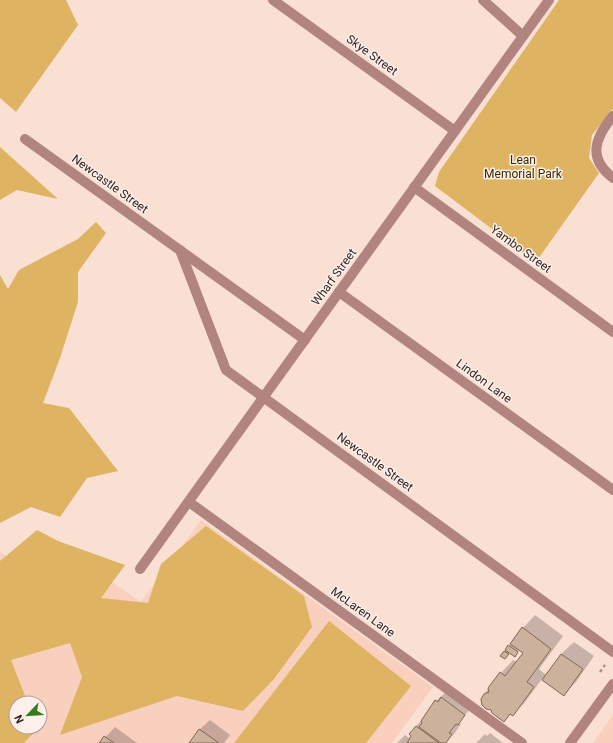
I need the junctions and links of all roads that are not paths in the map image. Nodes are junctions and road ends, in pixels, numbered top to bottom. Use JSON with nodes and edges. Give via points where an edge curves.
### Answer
{"nodes":[{"id":1,"x":274,"y":0,"type":"edge"},
{"id":2,"x":483,"y":0,"type":"edge"},
{"id":3,"x":549,"y":0,"type":"edge"},
{"id":4,"x":523,"y":36,"type":"junction"},
{"id":5,"x":613,"y":116,"type":"edge"},
{"id":6,"x":455,"y":131,"type":"junction"},
{"id":7,"x":25,"y":140,"type":"dead end"},
{"id":8,"x":613,"y":178,"type":"edge"},
{"id":9,"x":414,"y":187,"type":"junction"},
{"id":10,"x":180,"y":250,"type":"junction"},
{"id":11,"x":339,"y":292,"type":"junction"},
{"id":12,"x":613,"y":332,"type":"edge"},
{"id":13,"x":305,"y":340,"type":"junction"},
{"id":14,"x":264,"y":397,"type":"junction"},
{"id":15,"x":613,"y":490,"type":"edge"},
{"id":16,"x":189,"y":502,"type":"junction"},
{"id":17,"x":140,"y":569,"type":"dead end"},
{"id":18,"x":613,"y":652,"type":"edge"},
{"id":19,"x":613,"y":684,"type":"edge"},
{"id":20,"x":522,"y":743,"type":"edge"},
{"id":21,"x":570,"y":743,"type":"edge"}],
"edges":[{"from":1,"to":6,"type":"street","name":"Skye Street"},
{"from":2,"to":4,"type":"street"},
{"from":3,"to":4,"type":"street","name":"Wharf Street"},
{"from":4,"to":6,"type":"street","name":"Wharf Street"},
{"from":5,"to":8,"type":"street","via":[[599,135],[596,146],[600,164]]},
{"from":6,"to":9,"type":"street","name":"Wharf Street"},
{"from":7,"to":10,"type":"street","name":"Newcastle Street"},
{"from":9,"to":11,"type":"street","name":"Wharf Street"},
{"from":9,"to":12,"type":"street","name":"Yambo Street"},
{"from":10,"to":13,"type":"street","name":"Newcastle Street"},
{"from":10,"to":14,"type":"street","name":"Newcastle Street","via":[[226,370]]},
{"from":11,"to":13,"type":"street","name":"Wharf Street"},
{"from":11,"to":15,"type":"street","name":"Lindon Lane"},
{"from":13,"to":14,"type":"street","name":"Wharf Street"},
{"from":14,"to":16,"type":"street","name":"Wharf Street"},
{"from":14,"to":18,"type":"street","name":"Newcastle Street"},
{"from":16,"to":17,"type":"street","name":"Wharf Street"},
{"from":16,"to":20,"type":"street","name":"McLaren Lane"},
{"from":19,"to":21,"type":"street"}]}
